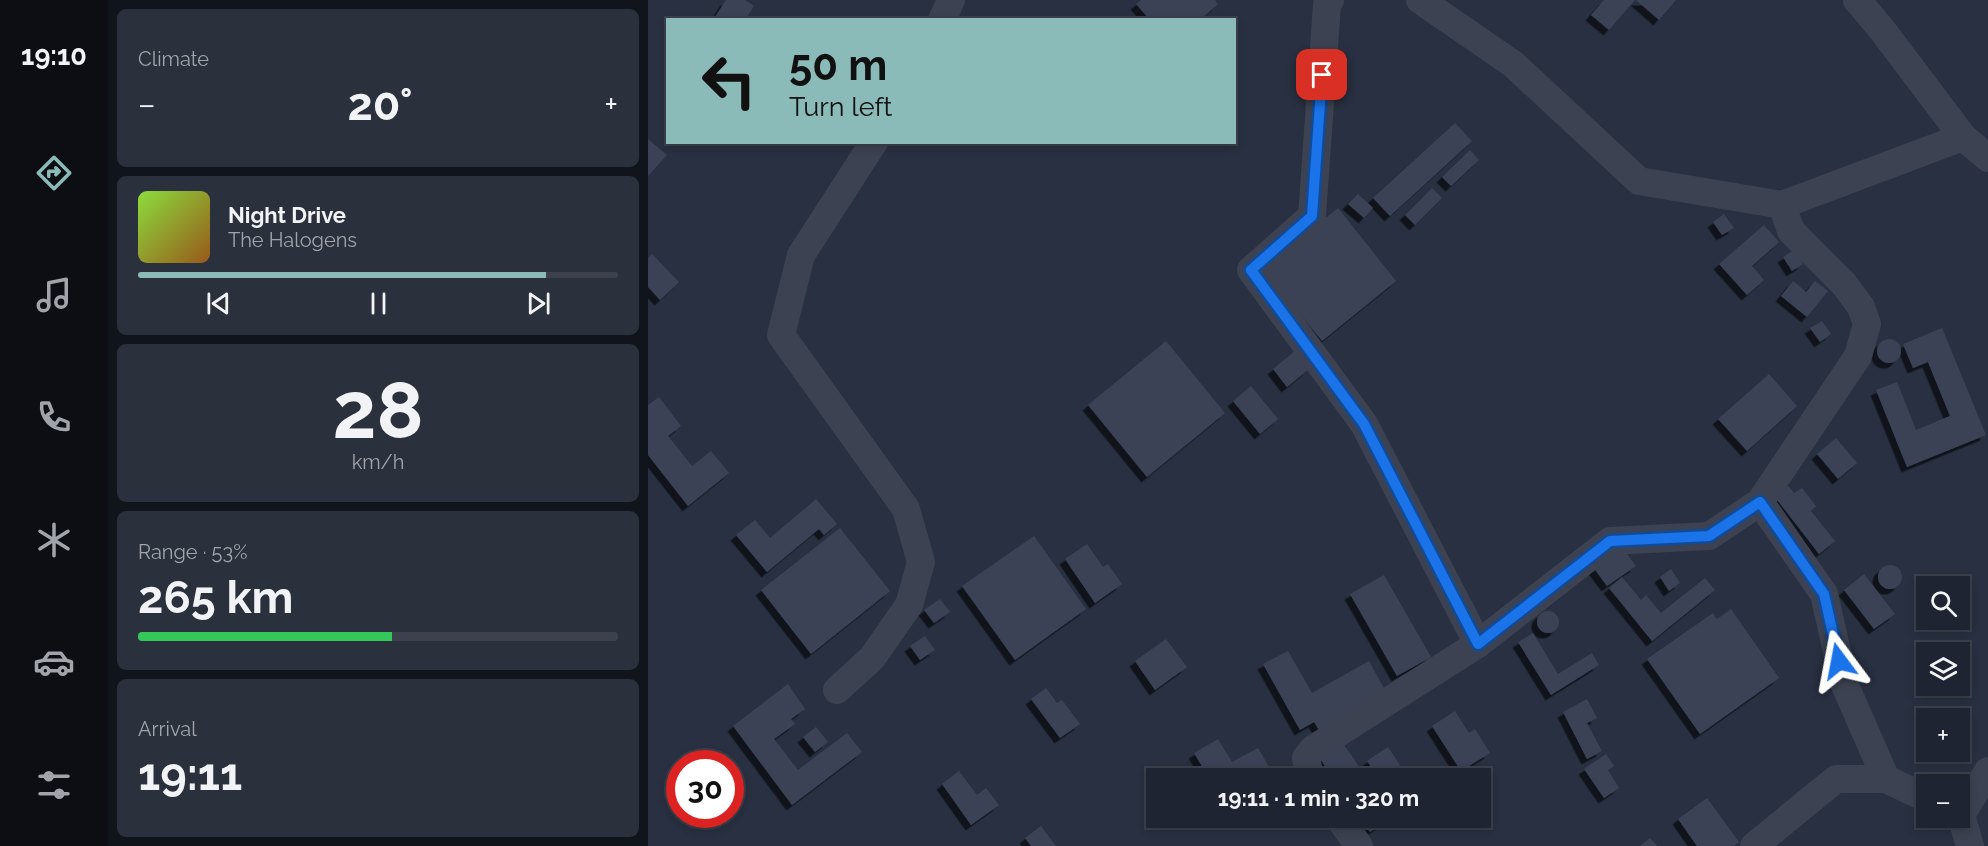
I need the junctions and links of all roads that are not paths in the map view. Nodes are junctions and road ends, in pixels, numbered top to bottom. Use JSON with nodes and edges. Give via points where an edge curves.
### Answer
{"nodes":[{"id":1,"x":951,"y":0,"type":"edge"},
{"id":2,"x":1330,"y":0,"type":"edge"},
{"id":3,"x":1420,"y":0,"type":"edge"},
{"id":4,"x":1857,"y":0,"type":"edge"},
{"id":5,"x":943,"y":18,"type":"edge"},
{"id":6,"x":1963,"y":137,"type":"junction"},
{"id":7,"x":873,"y":144,"type":"edge"},
{"id":8,"x":1988,"y":158,"type":"edge"},
{"id":9,"x":1782,"y":206,"type":"junction"},
{"id":10,"x":1760,"y":502,"type":"junction"},
{"id":11,"x":1478,"y":644,"type":"junction"},
{"id":12,"x":837,"y":690,"type":"dead end"},
{"id":13,"x":1308,"y":768,"type":"edge"},
{"id":14,"x":1988,"y":771,"type":"edge"},
{"id":15,"x":1886,"y":779,"type":"junction"},
{"id":16,"x":1916,"y":793,"type":"edge"},
{"id":17,"x":1970,"y":799,"type":"edge"},
{"id":18,"x":1346,"y":828,"type":"edge"},
{"id":19,"x":1964,"y":828,"type":"edge"},
{"id":20,"x":1359,"y":846,"type":"edge"},
{"id":21,"x":1754,"y":846,"type":"edge"},
{"id":22,"x":1970,"y":846,"type":"edge"}],
"edges":[{"from":1,"to":5,"type":"street"},
{"from":2,"to":11,"type":"street","via":[[1312,216],[1251,270],[1364,424]]},
{"from":3,"to":9,"type":"street","via":[[1513,64],[1639,180]]},
{"from":4,"to":6,"type":"street"},
{"from":6,"to":8,"type":"street"},
{"from":6,"to":9,"type":"street"},
{"from":7,"to":12,"type":"street","via":[[801,255],[781,335],[906,509],[921,562],[909,605],[872,658]]},
{"from":9,"to":10,"type":"street","via":[[1791,231],[1844,284],[1868,324],[1858,356]]},
{"from":10,"to":11,"type":"street","via":[[1709,536],[1610,541]]},
{"from":10,"to":15,"type":"street","via":[[1824,594],[1844,683]]},
{"from":11,"to":13,"type":"street","via":[[1313,749],[1306,758]]},
{"from":14,"to":17,"type":"street"},
{"from":15,"to":16,"type":"street"},
{"from":15,"to":21,"type":"street","via":[[1836,779]]},
{"from":18,"to":20,"type":"street"},
{"from":19,"to":22,"type":"street"}]}
